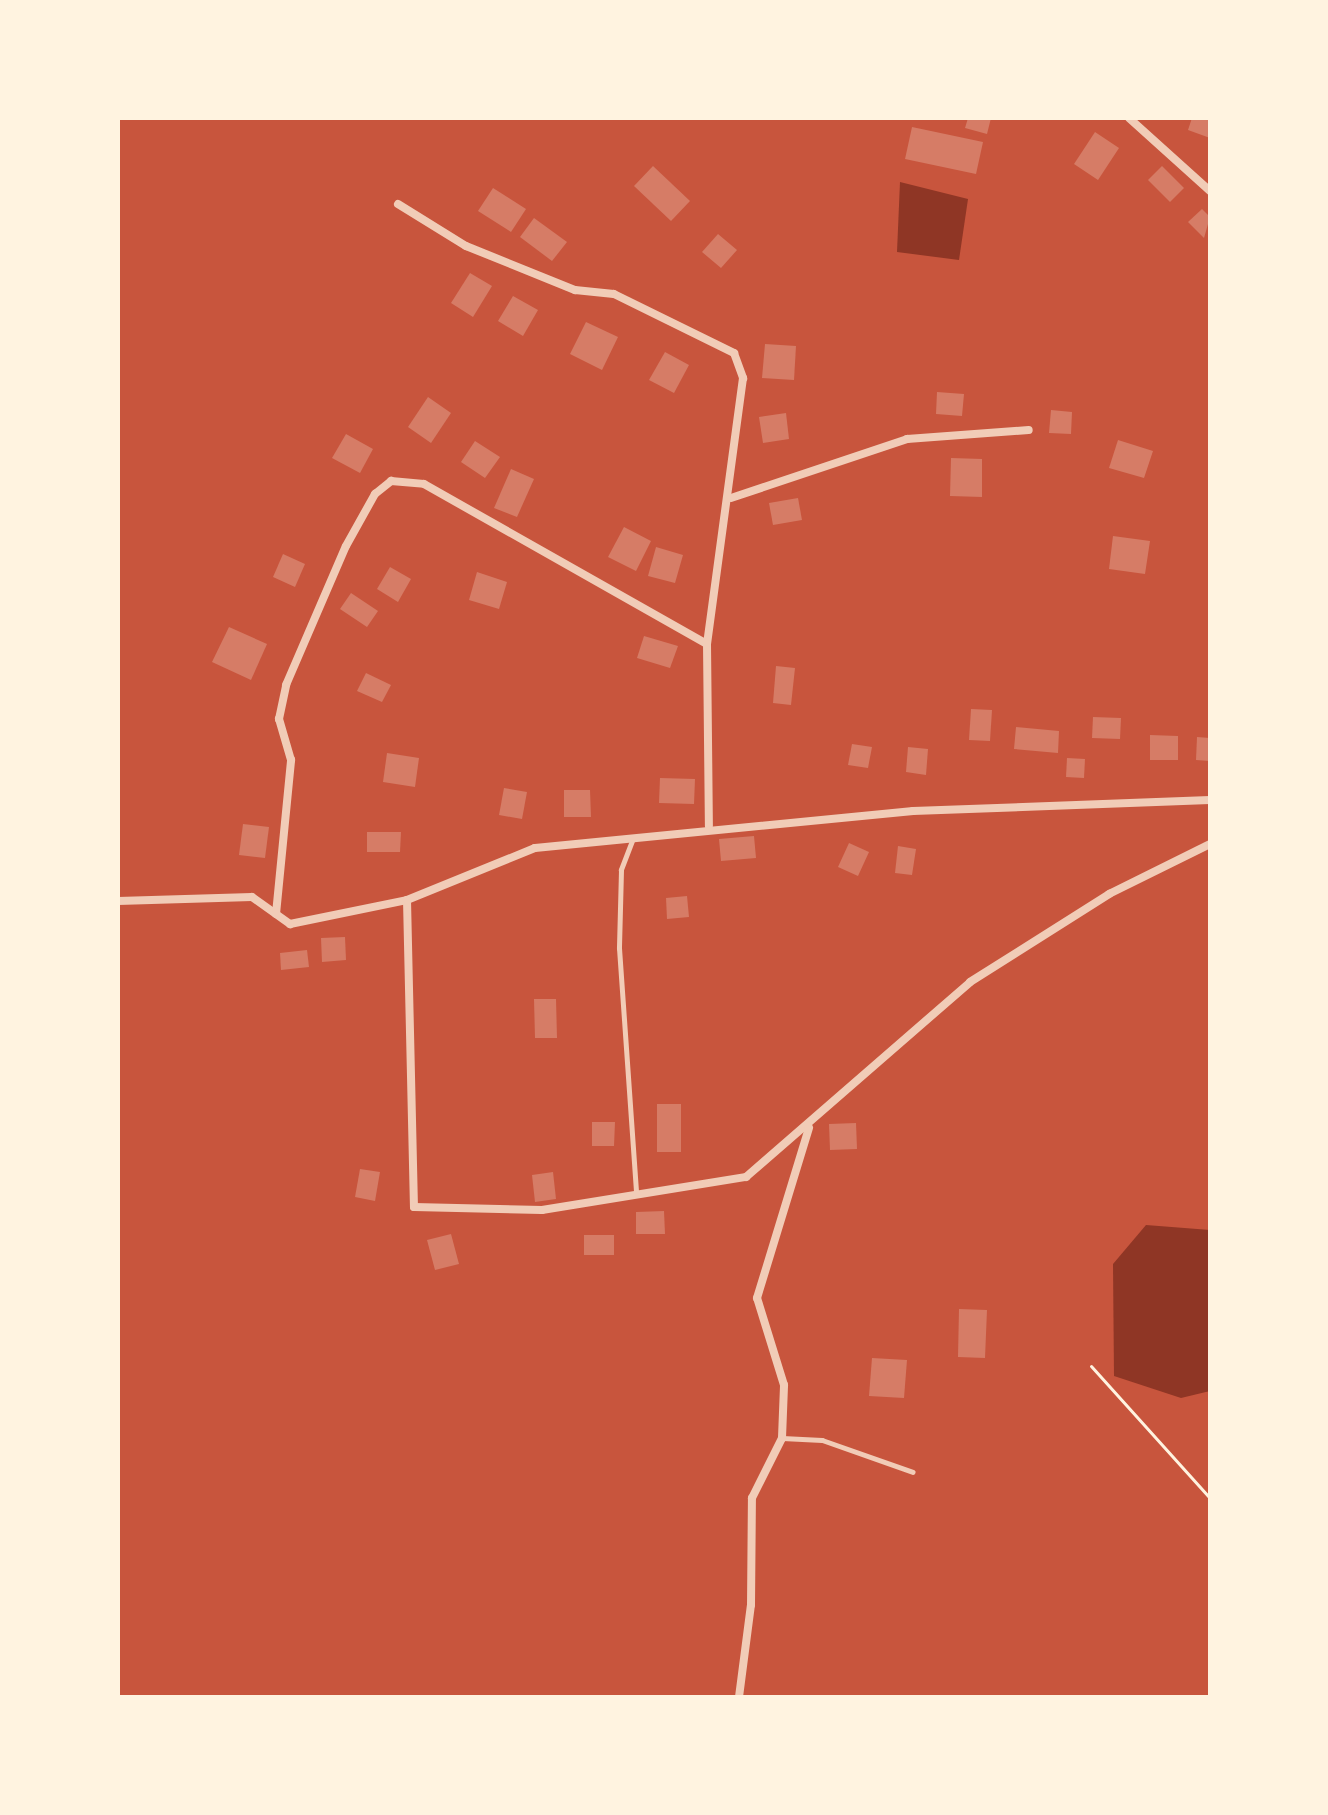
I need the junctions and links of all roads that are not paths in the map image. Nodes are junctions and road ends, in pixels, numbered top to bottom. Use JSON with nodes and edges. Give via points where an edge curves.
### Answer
{"nodes":[{"id":1,"x":1129,"y":118,"type":"edge"},
{"id":2,"x":1210,"y":191,"type":"edge"},
{"id":3,"x":398,"y":204,"type":"dead end"},
{"id":4,"x":1029,"y":430,"type":"dead end"},
{"id":5,"x":731,"y":498,"type":"junction"},
{"id":6,"x":707,"y":644,"type":"junction"},
{"id":7,"x":1210,"y":800,"type":"edge"},
{"id":8,"x":709,"y":826,"type":"junction"},
{"id":9,"x":634,"y":836,"type":"junction"},
{"id":10,"x":1210,"y":844,"type":"edge"},
{"id":11,"x":407,"y":900,"type":"junction"},
{"id":12,"x":118,"y":901,"type":"edge"},
{"id":13,"x":276,"y":914,"type":"junction"},
{"id":14,"x":809,"y":1128,"type":"junction"},
{"id":15,"x":636,"y":1190,"type":"junction"},
{"id":16,"x":782,"y":1438,"type":"junction"},
{"id":17,"x":913,"y":1472,"type":"dead end"},
{"id":18,"x":739,"y":1697,"type":"edge"}],
"edges":[{"from":1,"to":2,"type":"street"},
{"from":3,"to":5,"type":"street","via":[[466,246],[575,290],[614,294],[734,353],[743,378]]},
{"from":4,"to":5,"type":"street","via":[[907,439]]},
{"from":5,"to":6,"type":"street"},
{"from":6,"to":8,"type":"street"},
{"from":6,"to":13,"type":"street","via":[[424,484],[391,481],[346,546],[286,685],[279,719],[291,760]]},
{"from":7,"to":8,"type":"street"},
{"from":8,"to":9,"type":"street"},
{"from":9,"to":11,"type":"street","via":[[535,848]]},
{"from":9,"to":15,"type":"lane","via":[[621,870],[619,948]]},
{"from":10,"to":14,"type":"street","via":[[1109,894],[970,982]]},
{"from":11,"to":13,"type":"street","via":[[290,924]]},
{"from":11,"to":15,"type":"street","via":[[414,1207],[542,1210]]},
{"from":12,"to":13,"type":"street","via":[[252,897]]},
{"from":14,"to":15,"type":"street","via":[[746,1177]]},
{"from":14,"to":16,"type":"street","via":[[757,1298],[784,1385]]},
{"from":16,"to":17,"type":"lane","via":[[822,1440]]},
{"from":16,"to":18,"type":"street","via":[[752,1498],[751,1605]]}]}
